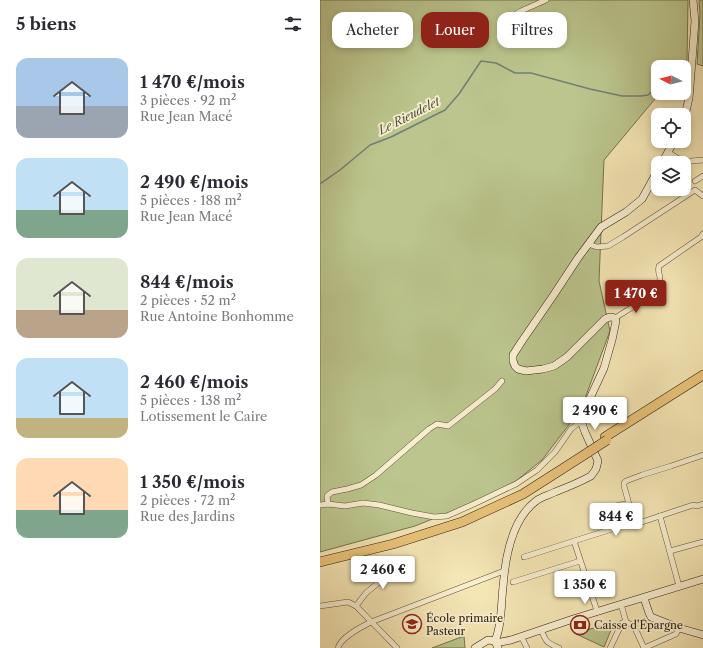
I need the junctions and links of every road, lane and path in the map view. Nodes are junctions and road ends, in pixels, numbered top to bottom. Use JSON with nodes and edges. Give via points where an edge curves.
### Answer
{"nodes":[{"id":1,"x":546,"y":0,"type":"edge"},
{"id":2,"x":693,"y":0,"type":"edge"},
{"id":3,"x":519,"y":12,"type":"edge"},
{"id":4,"x":687,"y":108,"type":"edge"},
{"id":5,"x":670,"y":148,"type":"edge"},
{"id":6,"x":668,"y":152,"type":"junction"},
{"id":7,"x":666,"y":156,"type":"edge"},
{"id":8,"x":703,"y":160,"type":"edge"},
{"id":9,"x":703,"y":176,"type":"edge"},
{"id":10,"x":694,"y":181,"type":"dead end"},
{"id":11,"x":651,"y":183,"type":"edge"},
{"id":12,"x":703,"y":196,"type":"edge"},
{"id":13,"x":703,"y":234,"type":"edge"},
{"id":14,"x":588,"y":244,"type":"junction"},
{"id":15,"x":652,"y":289,"type":"dead end"},
{"id":16,"x":646,"y":295,"type":"dead end"},
{"id":17,"x":615,"y":318,"type":"junction"},
{"id":18,"x":703,"y":375,"type":"edge"},
{"id":19,"x":703,"y":380,"type":"edge"},
{"id":20,"x":502,"y":381,"type":"dead end"},
{"id":21,"x":582,"y":420,"type":"junction"},
{"id":22,"x":606,"y":438,"type":"junction"},
{"id":23,"x":582,"y":453,"type":"junction"},
{"id":24,"x":703,"y":455,"type":"edge"},
{"id":25,"x":328,"y":504,"type":"junction"},
{"id":26,"x":628,"y":504,"type":"junction"},
{"id":27,"x":703,"y":504,"type":"edge"},
{"id":28,"x":320,"y":505,"type":"edge"},
{"id":29,"x":596,"y":509,"type":"dead end"},
{"id":30,"x":660,"y":516,"type":"junction"},
{"id":31,"x":634,"y":522,"type":"junction"},
{"id":32,"x":574,"y":541,"type":"junction"},
{"id":33,"x":703,"y":542,"type":"edge"},
{"id":34,"x":670,"y":551,"type":"junction"},
{"id":35,"x":320,"y":556,"type":"edge"},
{"id":36,"x":524,"y":557,"type":"dead end"},
{"id":37,"x":580,"y":561,"type":"junction"},
{"id":38,"x":320,"y":562,"type":"edge"},
{"id":39,"x":406,"y":571,"type":"dead end"},
{"id":40,"x":504,"y":571,"type":"junction"},
{"id":41,"x":703,"y":580,"type":"edge"},
{"id":42,"x":513,"y":582,"type":"dead end"},
{"id":43,"x":679,"y":586,"type":"junction"},
{"id":44,"x":644,"y":598,"type":"junction"},
{"id":45,"x":621,"y":604,"type":"junction"},
{"id":46,"x":320,"y":606,"type":"edge"},
{"id":47,"x":356,"y":606,"type":"junction"},
{"id":48,"x":597,"y":611,"type":"junction"},
{"id":49,"x":371,"y":622,"type":"junction"},
{"id":50,"x":624,"y":622,"type":"junction"},
{"id":51,"x":679,"y":628,"type":"junction"},
{"id":52,"x":541,"y":630,"type":"junction"},
{"id":53,"x":703,"y":635,"type":"edge"},
{"id":54,"x":521,"y":636,"type":"junction"},
{"id":55,"x":495,"y":644,"type":"edge"},
{"id":56,"x":338,"y":648,"type":"edge"},
{"id":57,"x":397,"y":648,"type":"edge"},
{"id":58,"x":475,"y":648,"type":"edge"},
{"id":59,"x":527,"y":648,"type":"edge"},
{"id":60,"x":559,"y":648,"type":"edge"},
{"id":61,"x":610,"y":648,"type":"edge"},
{"id":62,"x":644,"y":648,"type":"edge"}],
"edges":[{"from":1,"to":3,"type":"street"},
{"from":2,"to":4,"type":"street","via":[[695,21]]},
{"from":5,"to":6,"type":"street"},
{"from":6,"to":7,"type":"street"},
{"from":6,"to":8,"type":"street","via":[[683,162]]},
{"from":9,"to":10,"type":"street"},
{"from":11,"to":14,"type":"street","via":[[642,199],[601,227]]},
{"from":12,"to":14,"type":"street","via":[[695,190],[608,246],[597,247]]},
{"from":13,"to":15,"type":"street","via":[[659,266],[660,281]]},
{"from":14,"to":17,"type":"street","via":[[522,341],[512,361],[518,369],[526,371],[554,366],[605,319],[610,316]]},
{"from":16,"to":17,"type":"street"},
{"from":17,"to":21,"type":"street","via":[[616,324],[604,368]]},
{"from":18,"to":22,"type":"highway"},
{"from":19,"to":22,"type":"highway"},
{"from":20,"to":25,"type":"street","via":[[448,426],[438,424],[429,429],[361,485],[332,492],[327,496]]},
{"from":21,"to":25,"type":"street","via":[[571,429],[555,452],[537,470],[516,484],[447,516],[434,517],[363,503],[345,506]]},
{"from":21,"to":40,"type":"street","via":[[598,460],[596,469],[592,476],[537,500],[528,508],[521,517],[508,547]]},
{"from":22,"to":23,"type":"highway","bridge":true},
{"from":23,"to":35,"type":"highway","via":[[527,486],[455,520],[395,539]]},
{"from":23,"to":38,"type":"highway","via":[[523,494],[462,522],[393,544]]},
{"from":24,"to":26,"type":"street","via":[[626,481],[624,486]]},
{"from":25,"to":28,"type":"street"},
{"from":26,"to":29,"type":"street","via":[[600,511]]},
{"from":26,"to":31,"type":"street"},
{"from":27,"to":30,"type":"street"},
{"from":30,"to":31,"type":"street","via":[[639,523]]},
{"from":30,"to":34,"type":"street"},
{"from":31,"to":32,"type":"street"},
{"from":32,"to":36,"type":"street"},
{"from":32,"to":37,"type":"street"},
{"from":33,"to":34,"type":"street"},
{"from":34,"to":43,"type":"street"},
{"from":37,"to":42,"type":"street"},
{"from":37,"to":48,"type":"street"},
{"from":39,"to":47,"type":"street","via":[[378,583]]},
{"from":40,"to":49,"type":"street"},
{"from":40,"to":55,"type":"street"},
{"from":41,"to":43,"type":"street"},
{"from":43,"to":44,"type":"street"},
{"from":44,"to":45,"type":"street"},
{"from":44,"to":51,"type":"street","via":[[651,617]]},
{"from":45,"to":48,"type":"street"},
{"from":45,"to":50,"type":"street"},
{"from":46,"to":47,"type":"street","via":[[348,602]]},
{"from":47,"to":49,"type":"street"},
{"from":48,"to":52,"type":"street"},
{"from":49,"to":56,"type":"street","via":[[352,633]]},
{"from":49,"to":57,"type":"street"},
{"from":50,"to":61,"type":"street"},
{"from":50,"to":62,"type":"street","via":[[634,626]]},
{"from":51,"to":53,"type":"street"},
{"from":51,"to":62,"type":"street","via":[[676,634]]},
{"from":52,"to":54,"type":"street"},
{"from":52,"to":60,"type":"street","via":[[546,641]]},
{"from":54,"to":55,"type":"street"},
{"from":54,"to":59,"type":"street"},
{"from":55,"to":58,"type":"street","via":[[488,640]]}]}
